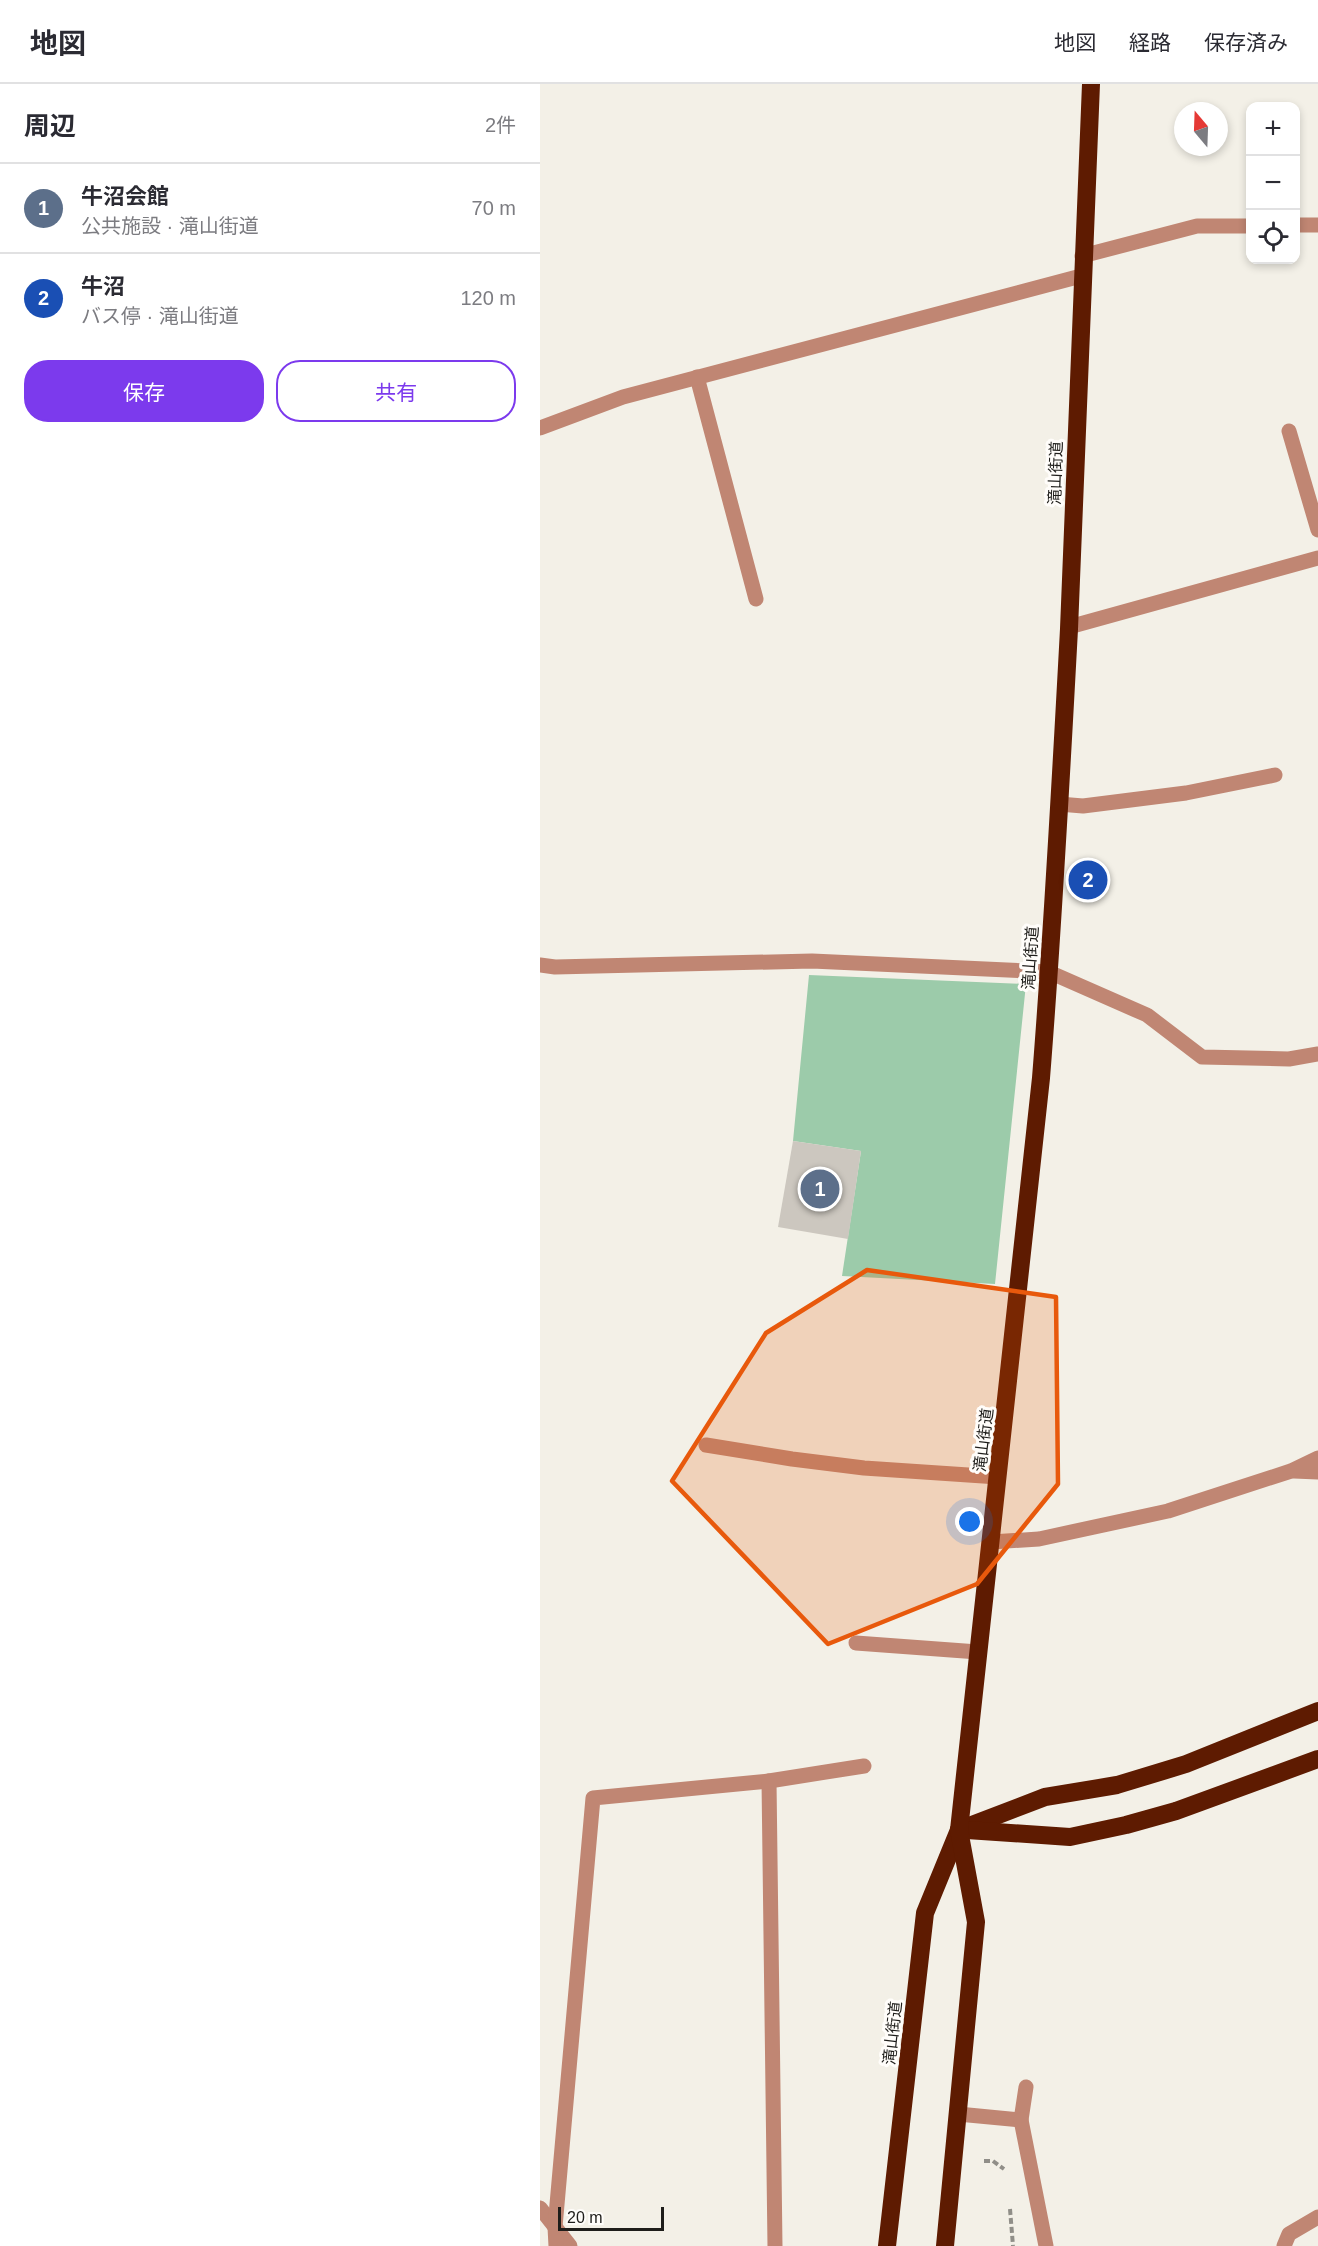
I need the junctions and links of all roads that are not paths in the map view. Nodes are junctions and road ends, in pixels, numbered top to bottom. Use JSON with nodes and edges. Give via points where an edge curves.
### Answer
{"nodes":[{"id":1,"x":1091,"y":84,"type":"edge"},
{"id":2,"x":1300,"y":225,"type":"edge"},
{"id":3,"x":1318,"y":225,"type":"edge"},
{"id":4,"x":1246,"y":226,"type":"edge"},
{"id":5,"x":1082,"y":256,"type":"junction"},
{"id":6,"x":1082,"y":276,"type":"junction"},
{"id":7,"x":697,"y":377,"type":"junction"},
{"id":8,"x":540,"y":428,"type":"edge"},
{"id":9,"x":1289,"y":431,"type":"dead end"},
{"id":10,"x":1318,"y":530,"type":"edge"},
{"id":11,"x":1318,"y":558,"type":"edge"},
{"id":12,"x":756,"y":599,"type":"dead end"},
{"id":13,"x":1069,"y":627,"type":"junction"},
{"id":14,"x":1275,"y":775,"type":"dead end"},
{"id":15,"x":1059,"y":804,"type":"junction"},
{"id":16,"x":540,"y":964,"type":"edge"},
{"id":17,"x":1049,"y":972,"type":"junction"},
{"id":18,"x":1318,"y":1054,"type":"edge"},
{"id":19,"x":706,"y":1445,"type":"dead end"},
{"id":20,"x":1318,"y":1458,"type":"edge"},
{"id":21,"x":1291,"y":1471,"type":"junction"},
{"id":22,"x":1318,"y":1472,"type":"edge"},
{"id":23,"x":998,"y":1477,"type":"junction"},
{"id":24,"x":991,"y":1542,"type":"junction"},
{"id":25,"x":856,"y":1644,"type":"dead end"},
{"id":26,"x":978,"y":1652,"type":"junction"},
{"id":27,"x":1318,"y":1711,"type":"edge"},
{"id":28,"x":1318,"y":1759,"type":"edge"},
{"id":29,"x":864,"y":1766,"type":"dead end"},
{"id":30,"x":769,"y":1781,"type":"junction"},
{"id":31,"x":959,"y":1830,"type":"junction"},
{"id":32,"x":1026,"y":2086,"type":"dead end"},
{"id":33,"x":958,"y":2114,"type":"junction"},
{"id":34,"x":1021,"y":2120,"type":"junction"},
{"id":35,"x":540,"y":2208,"type":"edge"},
{"id":36,"x":1318,"y":2217,"type":"edge"},
{"id":37,"x":555,"y":2227,"type":"junction"},
{"id":38,"x":556,"y":2246,"type":"edge"},
{"id":39,"x":570,"y":2246,"type":"edge"},
{"id":40,"x":775,"y":2246,"type":"edge"},
{"id":41,"x":887,"y":2246,"type":"edge"},
{"id":42,"x":945,"y":2246,"type":"edge"},
{"id":43,"x":1046,"y":2246,"type":"edge"},
{"id":44,"x":1284,"y":2246,"type":"edge"}],
"edges":[{"from":1,"to":5,"type":"highway","name":"滝山街道"},
{"from":2,"to":3,"type":"street"},
{"from":4,"to":5,"type":"street","via":[[1197,226]]},
{"from":5,"to":6,"type":"highway","name":"滝山街道"},
{"from":6,"to":7,"type":"street"},
{"from":6,"to":13,"type":"highway","name":"滝山街道"},
{"from":7,"to":8,"type":"street","via":[[623,397]]},
{"from":7,"to":12,"type":"street"},
{"from":9,"to":10,"type":"street"},
{"from":11,"to":13,"type":"street"},
{"from":13,"to":15,"type":"highway","name":"滝山街道"},
{"from":14,"to":15,"type":"street","via":[[1186,793],[1083,806]]},
{"from":15,"to":17,"type":"highway","name":"滝山街道"},
{"from":16,"to":17,"type":"street","via":[[555,967],[812,961]]},
{"from":17,"to":18,"type":"street","via":[[1147,1015],[1202,1057],[1289,1059]]},
{"from":17,"to":23,"type":"highway","name":"滝山街道"},
{"from":19,"to":23,"type":"street","via":[[864,1468]]},
{"from":20,"to":21,"type":"street"},
{"from":21,"to":22,"type":"street"},
{"from":21,"to":24,"type":"street","via":[[1168,1511],[1039,1539]]},
{"from":23,"to":24,"type":"highway","name":"滝山街道"},
{"from":24,"to":26,"type":"highway","name":"滝山街道"},
{"from":25,"to":26,"type":"street"},
{"from":26,"to":31,"type":"highway","name":"滝山街道"},
{"from":27,"to":31,"type":"highway","via":[[1186,1764],[1117,1785],[1045,1797]]},
{"from":28,"to":31,"type":"highway","via":[[1176,1811],[1070,1837]]},
{"from":29,"to":30,"type":"street"},
{"from":30,"to":37,"type":"street","via":[[593,1798]]},
{"from":30,"to":40,"type":"street"},
{"from":31,"to":33,"type":"highway","name":"滝山街道","via":[[976,1922]]},
{"from":31,"to":41,"type":"highway","name":"滝山街道","via":[[925,1913]]},
{"from":32,"to":34,"type":"street"},
{"from":33,"to":34,"type":"street"},
{"from":33,"to":42,"type":"highway","name":"滝山街道"},
{"from":34,"to":43,"type":"street"},
{"from":35,"to":37,"type":"street"},
{"from":36,"to":44,"type":"street","via":[[1289,2234]]},
{"from":37,"to":38,"type":"street"},
{"from":37,"to":39,"type":"street"}]}
